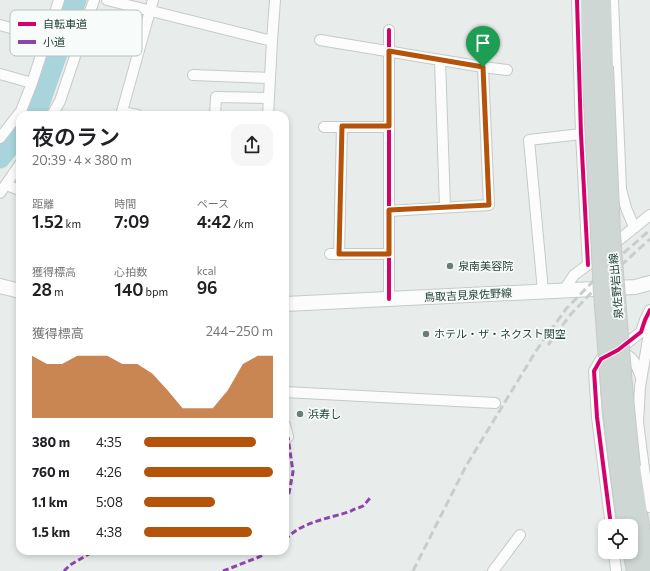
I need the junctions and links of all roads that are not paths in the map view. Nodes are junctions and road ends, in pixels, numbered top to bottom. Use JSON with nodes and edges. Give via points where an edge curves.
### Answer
{"nodes":[{"id":1,"x":59,"y":0,"type":"edge"},
{"id":2,"x":94,"y":0,"type":"edge"},
{"id":3,"x":107,"y":0,"type":"edge"},
{"id":4,"x":152,"y":0,"type":"edge"},
{"id":5,"x":275,"y":0,"type":"edge"},
{"id":6,"x":577,"y":0,"type":"edge"},
{"id":7,"x":588,"y":0,"type":"edge"},
{"id":8,"x":603,"y":0,"type":"edge"},
{"id":9,"x":613,"y":0,"type":"edge"},
{"id":10,"x":56,"y":10,"type":"edge"},
{"id":11,"x":91,"y":10,"type":"edge"},
{"id":12,"x":149,"y":10,"type":"junction"},
{"id":13,"x":0,"y":25,"type":"edge"},
{"id":14,"x":10,"y":28,"type":"edge"},
{"id":15,"x":389,"y":30,"type":"dead end"},
{"id":16,"x":142,"y":36,"type":"edge"},
{"id":17,"x":320,"y":40,"type":"dead end"},
{"id":18,"x":272,"y":41,"type":"junction"},
{"id":19,"x":389,"y":51,"type":"junction"},
{"id":20,"x":41,"y":56,"type":"edge"},
{"id":21,"x":75,"y":56,"type":"edge"},
{"id":22,"x":136,"y":56,"type":"edge"},
{"id":23,"x":440,"y":60,"type":"junction"},
{"id":24,"x":598,"y":66,"type":"junction"},
{"id":25,"x":483,"y":67,"type":"junction"},
{"id":26,"x":507,"y":70,"type":"dead end"},
{"id":27,"x":0,"y":74,"type":"edge"},
{"id":28,"x":193,"y":75,"type":"dead end"},
{"id":29,"x":270,"y":78,"type":"junction"},
{"id":30,"x":32,"y":83,"type":"junction"},
{"id":31,"x":269,"y":98,"type":"junction"},
{"id":32,"x":21,"y":111,"type":"edge"},
{"id":33,"x":55,"y":111,"type":"edge"},
{"id":34,"x":122,"y":111,"type":"edge"},
{"id":35,"x":215,"y":111,"type":"edge"},
{"id":36,"x":268,"y":111,"type":"edge"},
{"id":37,"x":16,"y":117,"type":"edge"},
{"id":38,"x":324,"y":126,"type":"dead end"},
{"id":39,"x":342,"y":126,"type":"junction"},
{"id":40,"x":389,"y":126,"type":"junction"},
{"id":41,"x":581,"y":134,"type":"junction"},
{"id":42,"x":0,"y":138,"type":"edge"},
{"id":43,"x":16,"y":170,"type":"edge"},
{"id":44,"x":3,"y":189,"type":"edge"},
{"id":45,"x":16,"y":190,"type":"edge"},
{"id":46,"x":445,"y":207,"type":"junction"},
{"id":47,"x":389,"y":210,"type":"junction"},
{"id":48,"x":650,"y":214,"type":"edge"},
{"id":49,"x":634,"y":227,"type":"junction"},
{"id":50,"x":389,"y":254,"type":"junction"},
{"id":51,"x":588,"y":265,"type":"junction"},
{"id":52,"x":0,"y":286,"type":"edge"},
{"id":53,"x":649,"y":286,"type":"edge"},
{"id":54,"x":16,"y":290,"type":"edge"},
{"id":55,"x":564,"y":290,"type":"junction"},
{"id":56,"x":543,"y":291,"type":"junction"},
{"id":57,"x":389,"y":299,"type":"junction"},
{"id":58,"x":289,"y":304,"type":"edge"},
{"id":59,"x":650,"y":310,"type":"edge"},
{"id":60,"x":650,"y":327,"type":"edge"},
{"id":61,"x":618,"y":350,"type":"junction"},
{"id":62,"x":641,"y":377,"type":"junction"},
{"id":63,"x":289,"y":392,"type":"edge"},
{"id":64,"x":495,"y":403,"type":"dead end"},
{"id":65,"x":639,"y":428,"type":"junction"},
{"id":66,"x":600,"y":439,"type":"junction"},
{"id":67,"x":625,"y":468,"type":"junction"},
{"id":68,"x":650,"y":507,"type":"edge"},
{"id":69,"x":610,"y":519,"type":"edge"},
{"id":70,"x":626,"y":519,"type":"edge"},
{"id":71,"x":520,"y":535,"type":"dead end"},
{"id":72,"x":615,"y":559,"type":"edge"},
{"id":73,"x":632,"y":559,"type":"edge"},
{"id":74,"x":493,"y":571,"type":"edge"},
{"id":75,"x":616,"y":571,"type":"edge"},
{"id":76,"x":634,"y":571,"type":"edge"},
{"id":77,"x":649,"y":571,"type":"edge"}],
"edges":[{"from":1,"to":10,"type":"street"},
{"from":2,"to":11,"type":"street"},
{"from":3,"to":12,"type":"street"},
{"from":4,"to":12,"type":"street"},
{"from":5,"to":18,"type":"street"},
{"from":6,"to":41,"type":"street"},
{"from":7,"to":24,"type":"main road","name":"泉佐野岩出線"},
{"from":8,"to":24,"type":"main road","name":"泉佐野岩出線"},
{"from":9,"to":49,"type":"street","via":[[621,189]]},
{"from":12,"to":16,"type":"street"},
{"from":12,"to":18,"type":"street"},
{"from":13,"to":14,"type":"street"},
{"from":15,"to":19,"type":"street"},
{"from":17,"to":19,"type":"street"},
{"from":18,"to":29,"type":"street"},
{"from":19,"to":23,"type":"street"},
{"from":19,"to":40,"type":"street"},
{"from":20,"to":30,"type":"street"},
{"from":21,"to":33,"type":"street"},
{"from":22,"to":34,"type":"street"},
{"from":23,"to":25,"type":"street"},
{"from":23,"to":46,"type":"street"},
{"from":24,"to":67,"type":"main road","name":"泉佐野岩出線","bridge":true,"via":[[625,398]]},
{"from":25,"to":26,"type":"street"},
{"from":25,"to":46,"type":"street","via":[[489,205]]},
{"from":27,"to":30,"type":"street"},
{"from":28,"to":29,"type":"street"},
{"from":29,"to":31,"type":"street"},
{"from":30,"to":32,"type":"street"},
{"from":31,"to":35,"type":"street","via":[[216,97]]},
{"from":31,"to":36,"type":"street"},
{"from":37,"to":42,"type":"street"},
{"from":38,"to":39,"type":"street"},
{"from":39,"to":40,"type":"street"},
{"from":39,"to":50,"type":"street","via":[[335,254]]},
{"from":40,"to":47,"type":"street"},
{"from":41,"to":51,"type":"street"},
{"from":41,"to":56,"type":"street","via":[[529,140]]},
{"from":43,"to":44,"type":"street"},
{"from":44,"to":45,"type":"street"},
{"from":46,"to":47,"type":"street"},
{"from":47,"to":50,"type":"street"},
{"from":48,"to":49,"type":"street"},
{"from":49,"to":51,"type":"street"},
{"from":50,"to":57,"type":"street"},
{"from":51,"to":55,"type":"street","via":[[574,275]]},
{"from":52,"to":54,"type":"main road"},
{"from":53,"to":55,"type":"main road","name":"鳥取吉見泉佐野線"},
{"from":55,"to":56,"type":"main road","name":"鳥取吉見泉佐野線"},
{"from":56,"to":57,"type":"main road","name":"鳥取吉見泉佐野線"},
{"from":57,"to":58,"type":"main road","name":"鳥取吉見泉佐野線"},
{"from":59,"to":61,"type":"street","via":[[641,332]]},
{"from":60,"to":62,"type":"street"},
{"from":61,"to":62,"type":"street","via":[[629,355]]},
{"from":61,"to":66,"type":"street","via":[[601,359],[594,371]]},
{"from":62,"to":65,"type":"street"},
{"from":63,"to":64,"type":"street"},
{"from":65,"to":66,"type":"street","via":[[627,438],[606,442]]},
{"from":65,"to":68,"type":"street"},
{"from":66,"to":69,"type":"street"},
{"from":67,"to":70,"type":"main road","name":"泉佐野岩出線"},
{"from":67,"to":77,"type":"main road","name":"泉佐野岩出線","via":[[641,526]]},
{"from":71,"to":74,"type":"street"},
{"from":72,"to":75,"type":"street"},
{"from":73,"to":76,"type":"main road"}]}
